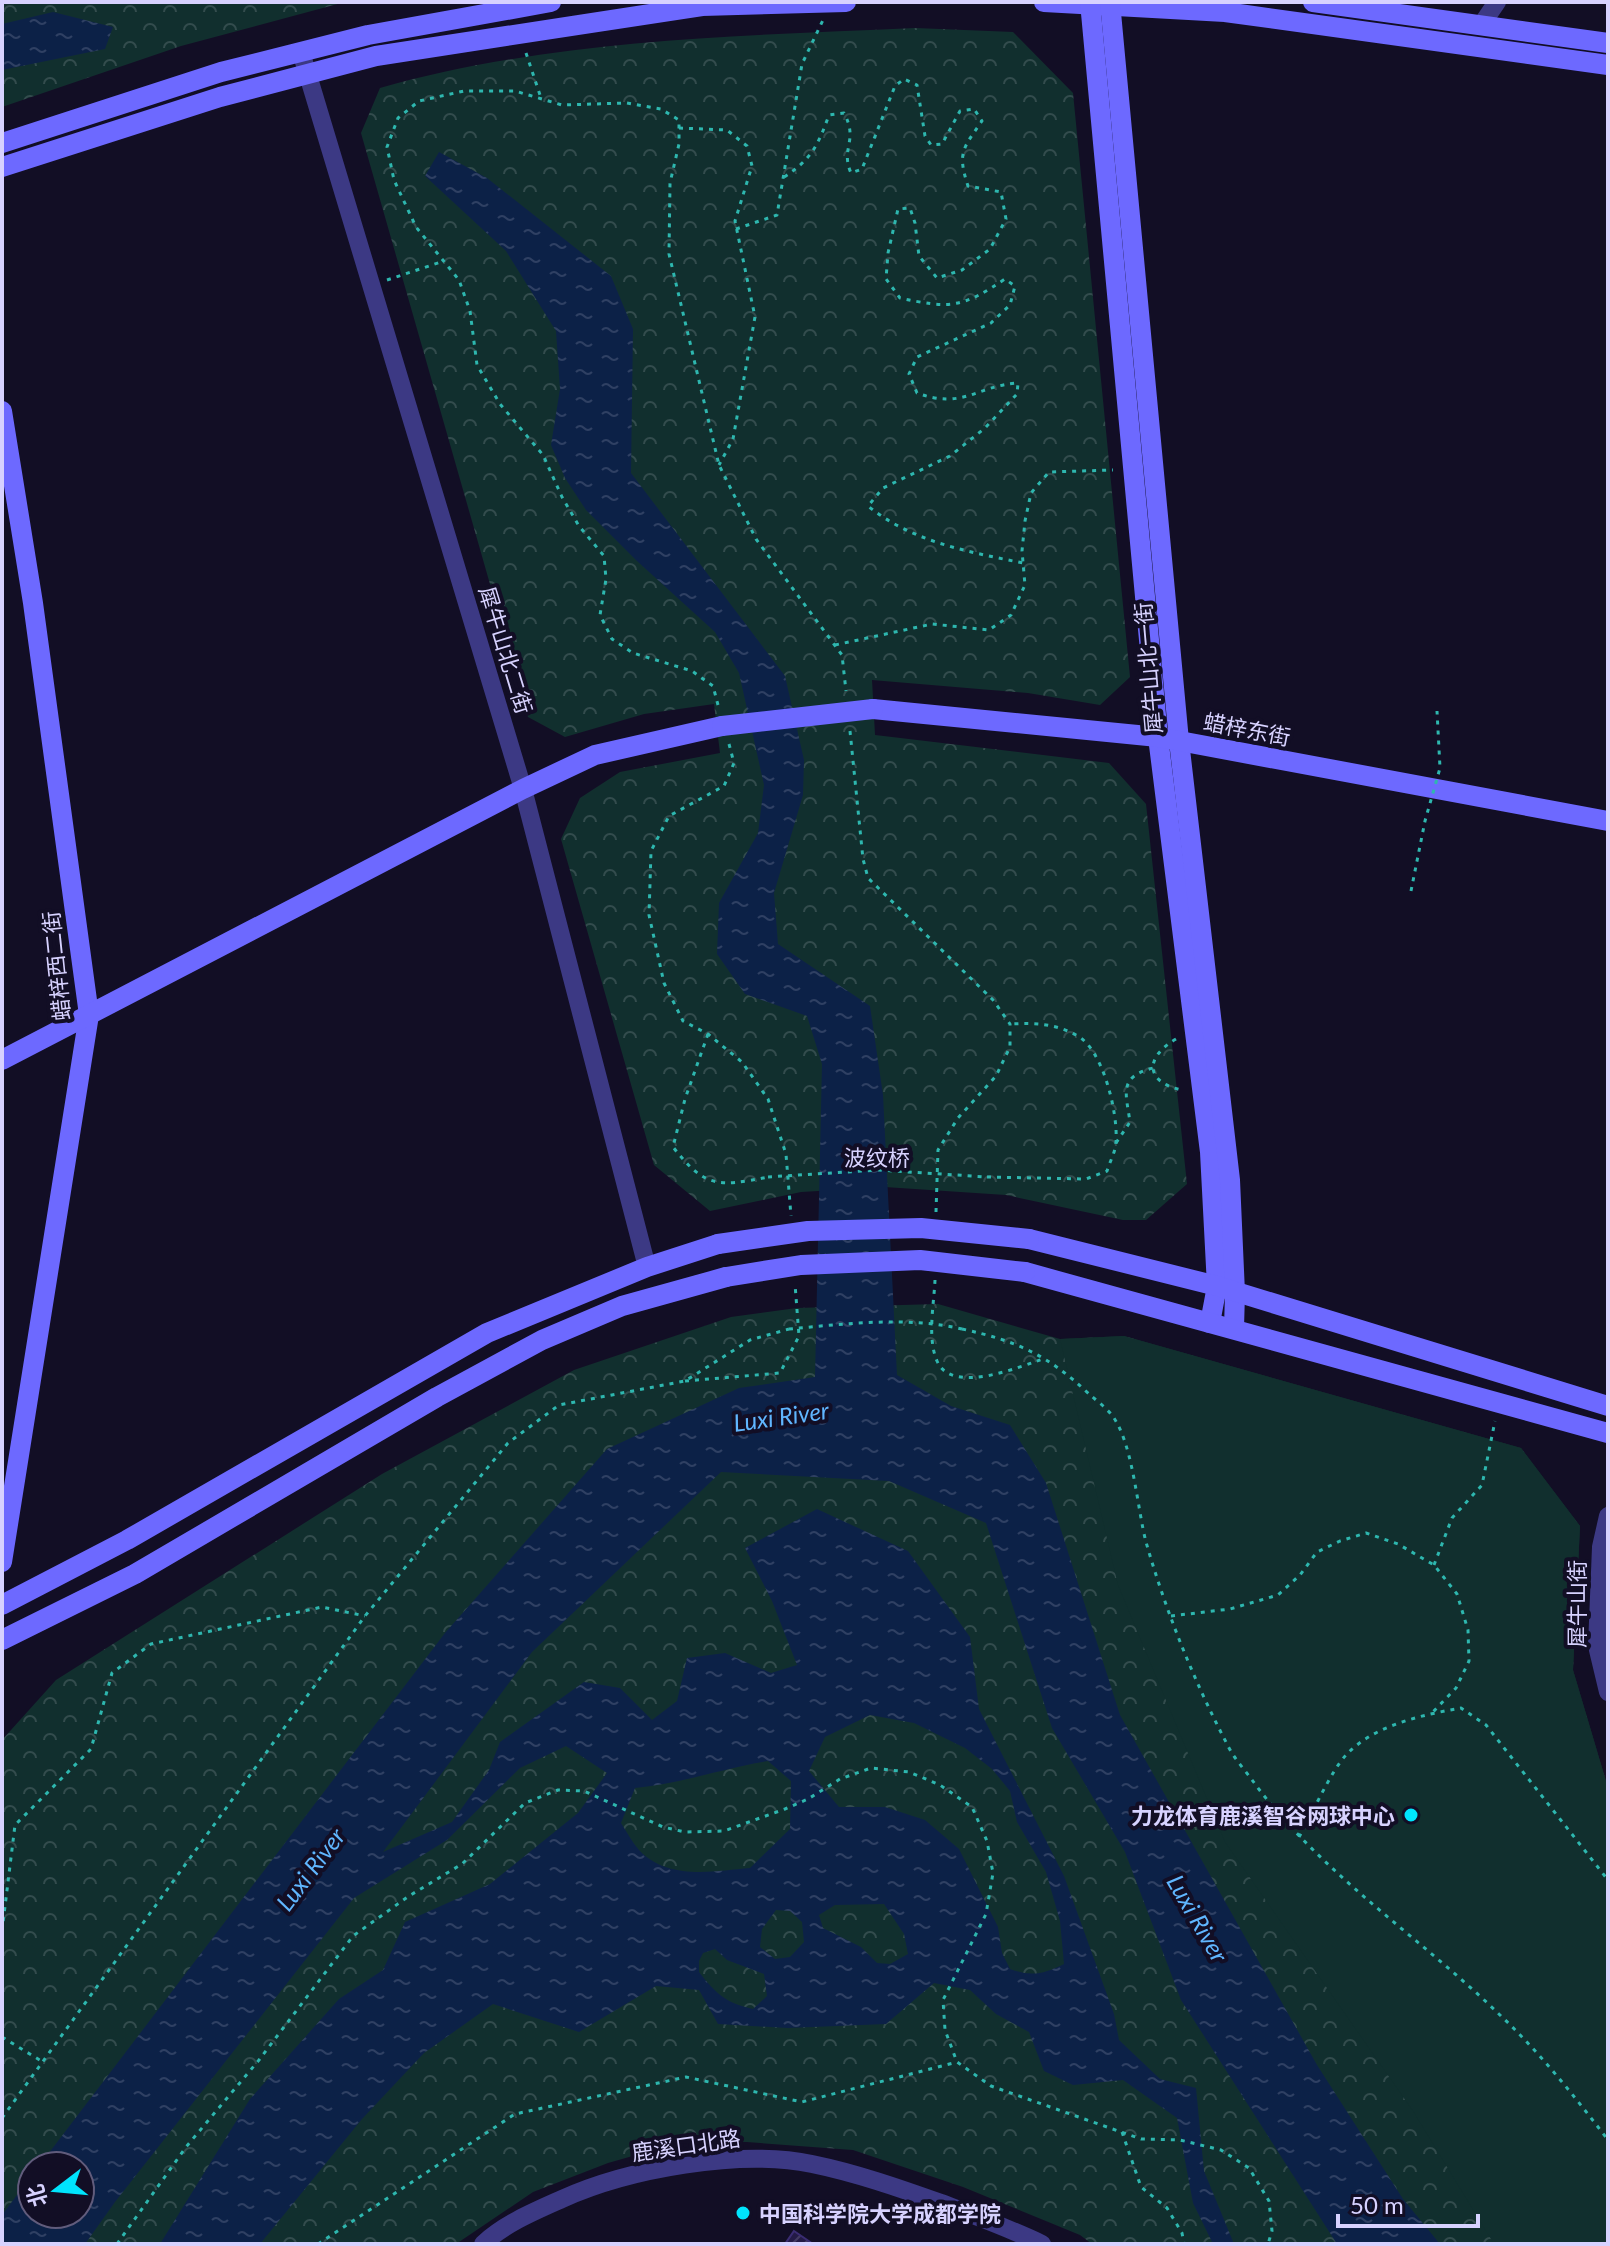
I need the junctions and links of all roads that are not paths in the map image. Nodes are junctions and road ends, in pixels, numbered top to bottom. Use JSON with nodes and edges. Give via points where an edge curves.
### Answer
{"nodes":[{"id":1,"x":551,"y":2,"type":"edge"},
{"id":2,"x":832,"y":2,"type":"edge"},
{"id":3,"x":846,"y":2,"type":"edge"},
{"id":4,"x":1044,"y":2,"type":"edge"},
{"id":5,"x":1313,"y":2,"type":"edge"},
{"id":6,"x":1497,"y":2,"type":"edge"},
{"id":7,"x":1100,"y":4,"type":"edge"},
{"id":8,"x":1482,"y":24,"type":"junction"},
{"id":9,"x":1608,"y":43,"type":"edge"},
{"id":10,"x":301,"y":52,"type":"junction"},
{"id":11,"x":1608,"y":65,"type":"edge"},
{"id":12,"x":307,"y":73,"type":"junction"},
{"id":13,"x":2,"y":143,"type":"edge"},
{"id":14,"x":2,"y":167,"type":"edge"},
{"id":15,"x":2,"y":411,"type":"edge"},
{"id":16,"x":1168,"y":739,"type":"junction"},
{"id":17,"x":523,"y":789,"type":"junction"},
{"id":18,"x":1608,"y":821,"type":"edge"},
{"id":19,"x":89,"y":1015,"type":"junction"},
{"id":20,"x":2,"y":1060,"type":"edge"},
{"id":21,"x":647,"y":1267,"type":"junction"},
{"id":22,"x":1226,"y":1289,"type":"junction"},
{"id":23,"x":1210,"y":1323,"type":"junction"},
{"id":24,"x":1234,"y":1328,"type":"junction"},
{"id":25,"x":1608,"y":1406,"type":"edge"},
{"id":26,"x":1608,"y":1433,"type":"edge"},
{"id":27,"x":1608,"y":1516,"type":"edge"},
{"id":28,"x":2,"y":1562,"type":"edge"},
{"id":29,"x":2,"y":1605,"type":"edge"},
{"id":30,"x":2,"y":1640,"type":"edge"},
{"id":31,"x":1608,"y":1692,"type":"edge"},
{"id":32,"x":483,"y":2244,"type":"edge"},
{"id":33,"x":1042,"y":2244,"type":"edge"}],
"edges":[{"from":1,"to":10,"type":"street"},
{"from":2,"to":3,"type":"street"},
{"from":2,"to":12,"type":"street","via":[[702,6],[376,56]]},
{"from":4,"to":7,"type":"street"},
{"from":5,"to":8,"type":"street"},
{"from":6,"to":8,"type":"street"},
{"from":7,"to":11,"type":"street","via":[[1225,12]]},
{"from":7,"to":16,"type":"street","name":"犀牛山北一街"},
{"from":7,"to":16,"type":"street","name":"犀牛山北一街","via":[[1132,470]]},
{"from":8,"to":9,"type":"street"},
{"from":10,"to":12,"type":"street","name":"犀牛山北二街"},
{"from":10,"to":13,"type":"street","via":[[221,72]]},
{"from":12,"to":14,"type":"street"},
{"from":12,"to":17,"type":"street","name":"犀牛山北二街"},
{"from":15,"to":19,"type":"street","name":"蜡梓西二街"},
{"from":16,"to":17,"type":"street","name":"蜡梓东街","bridge":true,"via":[[873,709],[722,726],[595,755]]},
{"from":16,"to":18,"type":"street","name":"蜡梓东街"},
{"from":16,"to":22,"type":"street","name":"犀牛山北一街","via":[[1230,1180]]},
{"from":17,"to":19,"type":"street","name":"蜡梓东街"},
{"from":17,"to":21,"type":"street","name":"犀牛山北二街"},
{"from":19,"to":20,"type":"street","name":"蜡梓东街"},
{"from":19,"to":28,"type":"street","name":"蜡梓西二街"},
{"from":21,"to":22,"type":"street","bridge":true,"via":[[718,1244],[808,1231],[921,1228],[1029,1239]]},
{"from":21,"to":29,"type":"street","via":[[487,1333],[141,1532]]},
{"from":22,"to":23,"type":"street","name":"犀牛山北一街"},
{"from":22,"to":24,"type":"street","name":"犀牛山北一街"},
{"from":22,"to":25,"type":"street"},
{"from":23,"to":24,"type":"street"},
{"from":23,"to":30,"type":"street","bridge":true,"via":[[1025,1272],[920,1260],[801,1265],[726,1277],[622,1306],[542,1340],[135,1574]]},
{"from":24,"to":26,"type":"street"},
{"from":27,"to":31,"type":"street","name":"犀牛山街","via":[[1601,1547],[1597,1646]]},
{"from":32,"to":33,"type":"street","name":"鹿溪口北路","via":[[581,2190],[741,2159],[810,2164],[861,2177]]}]}
